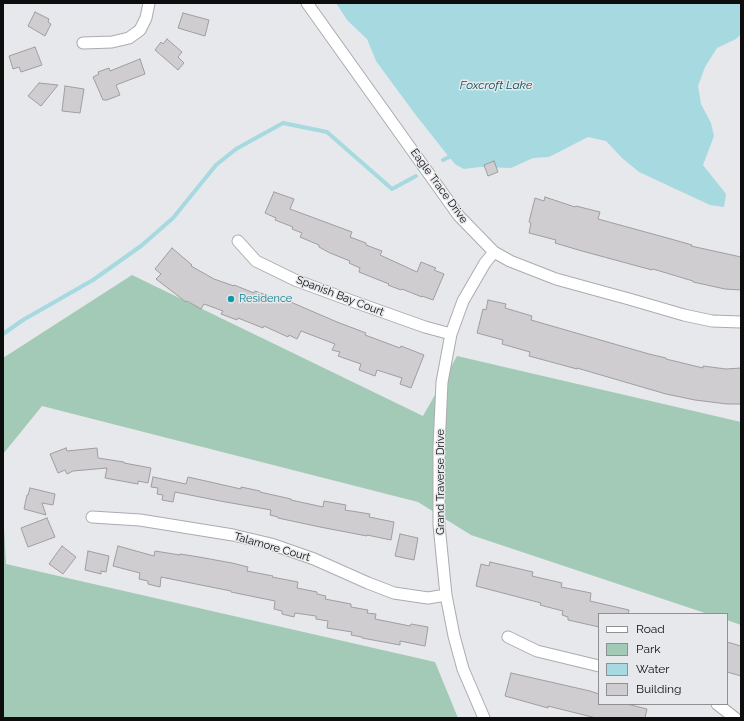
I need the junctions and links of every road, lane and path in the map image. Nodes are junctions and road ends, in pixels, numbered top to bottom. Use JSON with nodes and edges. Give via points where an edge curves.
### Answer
{"nodes":[{"id":1,"x":149,"y":3,"type":"edge"},
{"id":2,"x":307,"y":3,"type":"edge"},
{"id":3,"x":83,"y":43,"type":"dead end"},
{"id":4,"x":238,"y":241,"type":"dead end"},
{"id":5,"x":494,"y":252,"type":"junction"},
{"id":6,"x":741,"y":322,"type":"edge"},
{"id":7,"x":451,"y":334,"type":"junction"},
{"id":8,"x":92,"y":517,"type":"dead end"},
{"id":9,"x":446,"y":595,"type":"junction"},
{"id":10,"x":508,"y":637,"type":"dead end"},
{"id":11,"x":598,"y":666,"type":"edge"},
{"id":12,"x":718,"y":705,"type":"edge"},
{"id":13,"x":484,"y":718,"type":"edge"},
{"id":14,"x":735,"y":718,"type":"edge"}],
"edges":[{"from":1,"to":3,"type":"street","via":[[140,30],[129,38],[112,42]]},
{"from":2,"to":5,"type":"street","name":"Eagle Trace Drive","via":[[459,216]]},
{"from":4,"to":7,"type":"street","name":"Spanish Bay Court","via":[[256,261],[295,280]]},
{"from":5,"to":6,"type":"street","name":"Eagle Trace Drive","via":[[556,279],[684,315],[712,321]]},
{"from":5,"to":7,"type":"street","name":"Grand Traverse Drive","via":[[463,300]]},
{"from":7,"to":9,"type":"street","name":"Grand Traverse Drive","via":[[442,382],[440,447],[439,525]]},
{"from":8,"to":9,"type":"street","name":"Talamore Court","via":[[140,520],[233,535],[271,544],[314,559],[394,593],[428,598]]},
{"from":9,"to":13,"type":"street","name":"Grand Traverse Drive","via":[[463,669]]},
{"from":10,"to":11,"type":"street","via":[[537,651]]},
{"from":12,"to":14,"type":"street"}]}
